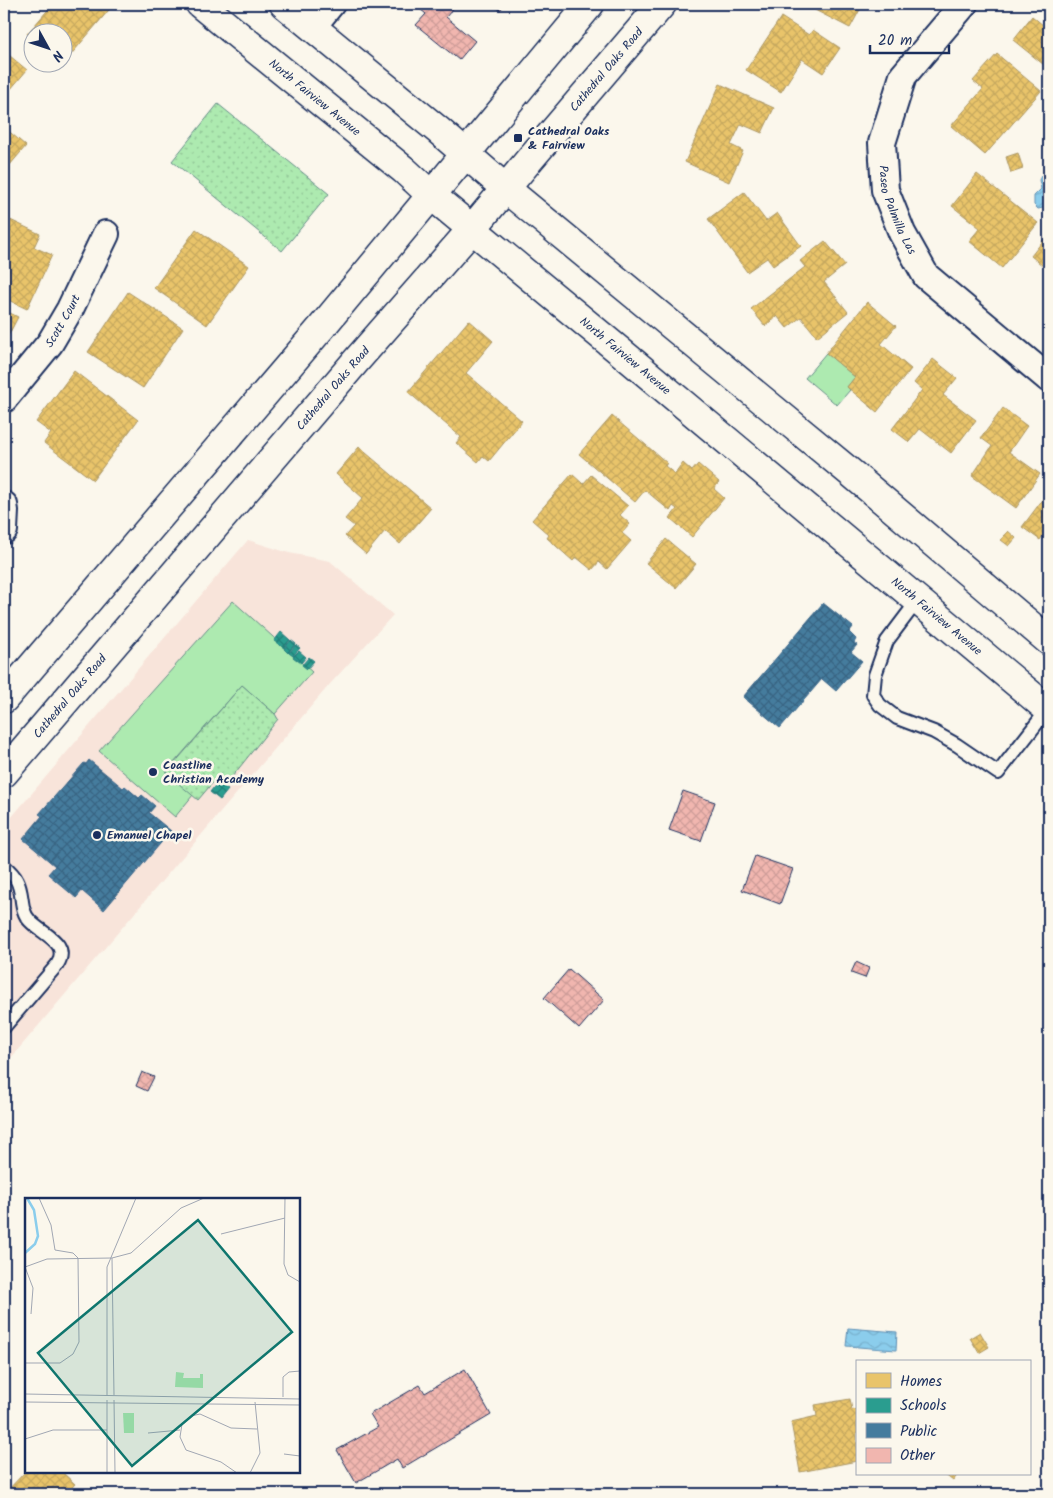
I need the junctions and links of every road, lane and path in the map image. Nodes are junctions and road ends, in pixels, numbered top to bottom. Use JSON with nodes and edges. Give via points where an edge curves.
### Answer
{"nodes":[{"id":1,"x":200,"y":4,"type":"edge"},
{"id":2,"x":284,"y":4,"type":"edge"},
{"id":3,"x":331,"y":4,"type":"edge"},
{"id":4,"x":590,"y":4,"type":"edge"},
{"id":5,"x":662,"y":4,"type":"edge"},
{"id":6,"x":964,"y":4,"type":"edge"},
{"id":7,"x":312,"y":27,"type":"junction"},
{"id":8,"x":465,"y":154,"type":"junction"},
{"id":9,"x":505,"y":188,"type":"junction"},
{"id":10,"x":431,"y":195,"type":"junction"},
{"id":11,"x":472,"y":229,"type":"junction"},
{"id":12,"x":106,"y":234,"type":"dead end"},
{"id":13,"x":1049,"y":379,"type":"edge"},
{"id":14,"x":4,"y":400,"type":"edge"},
{"id":15,"x":4,"y":505,"type":"edge"},
{"id":16,"x":4,"y":530,"type":"edge"},
{"id":17,"x":918,"y":600,"type":"junction"},
{"id":18,"x":1049,"y":640,"type":"edge"},
{"id":19,"x":4,"y":699,"type":"edge"},
{"id":20,"x":1049,"y":710,"type":"edge"},
{"id":21,"x":4,"y":773,"type":"edge"},
{"id":22,"x":4,"y":866,"type":"edge"},
{"id":23,"x":4,"y":1027,"type":"edge"}],
"edges":[{"from":1,"to":10,"type":"main road","name":"North Fairview Avenue"},
{"from":2,"to":7,"type":"main road"},
{"from":3,"to":7,"type":"street"},
{"from":4,"to":8,"type":"main road"},
{"from":5,"to":9,"type":"main road","name":"Cathedral Oaks Road"},
{"from":6,"to":13,"type":"street","name":"Paseo Palmilla Las","via":[[902,76],[882,143],[885,190],[902,233],[926,276]]},
{"from":7,"to":8,"type":"main road"},
{"from":8,"to":9,"type":"main road"},
{"from":8,"to":10,"type":"main road"},
{"from":9,"to":11,"type":"main road","name":"Cathedral Oaks Road"},
{"from":9,"to":18,"type":"main road"},
{"from":10,"to":11,"type":"main road","name":"North Fairview Avenue"},
{"from":10,"to":19,"type":"main road"},
{"from":11,"to":17,"type":"main road","name":"North Fairview Avenue"},
{"from":11,"to":21,"type":"main road","name":"Cathedral Oaks Road"},
{"from":12,"to":14,"type":"street","name":"Scott Court","via":[[50,343]]},
{"from":15,"to":16,"type":"street"},
{"from":17,"to":20,"type":"main road","name":"North Fairview Avenue"},
{"from":17,"to":20,"type":"lane","via":[[887,640],[875,675],[873,695],[880,705],[897,718],[957,744],[998,772]]},
{"from":22,"to":23,"type":"lane","via":[[18,881],[29,921],[57,943],[61,952],[57,965]]}]}
